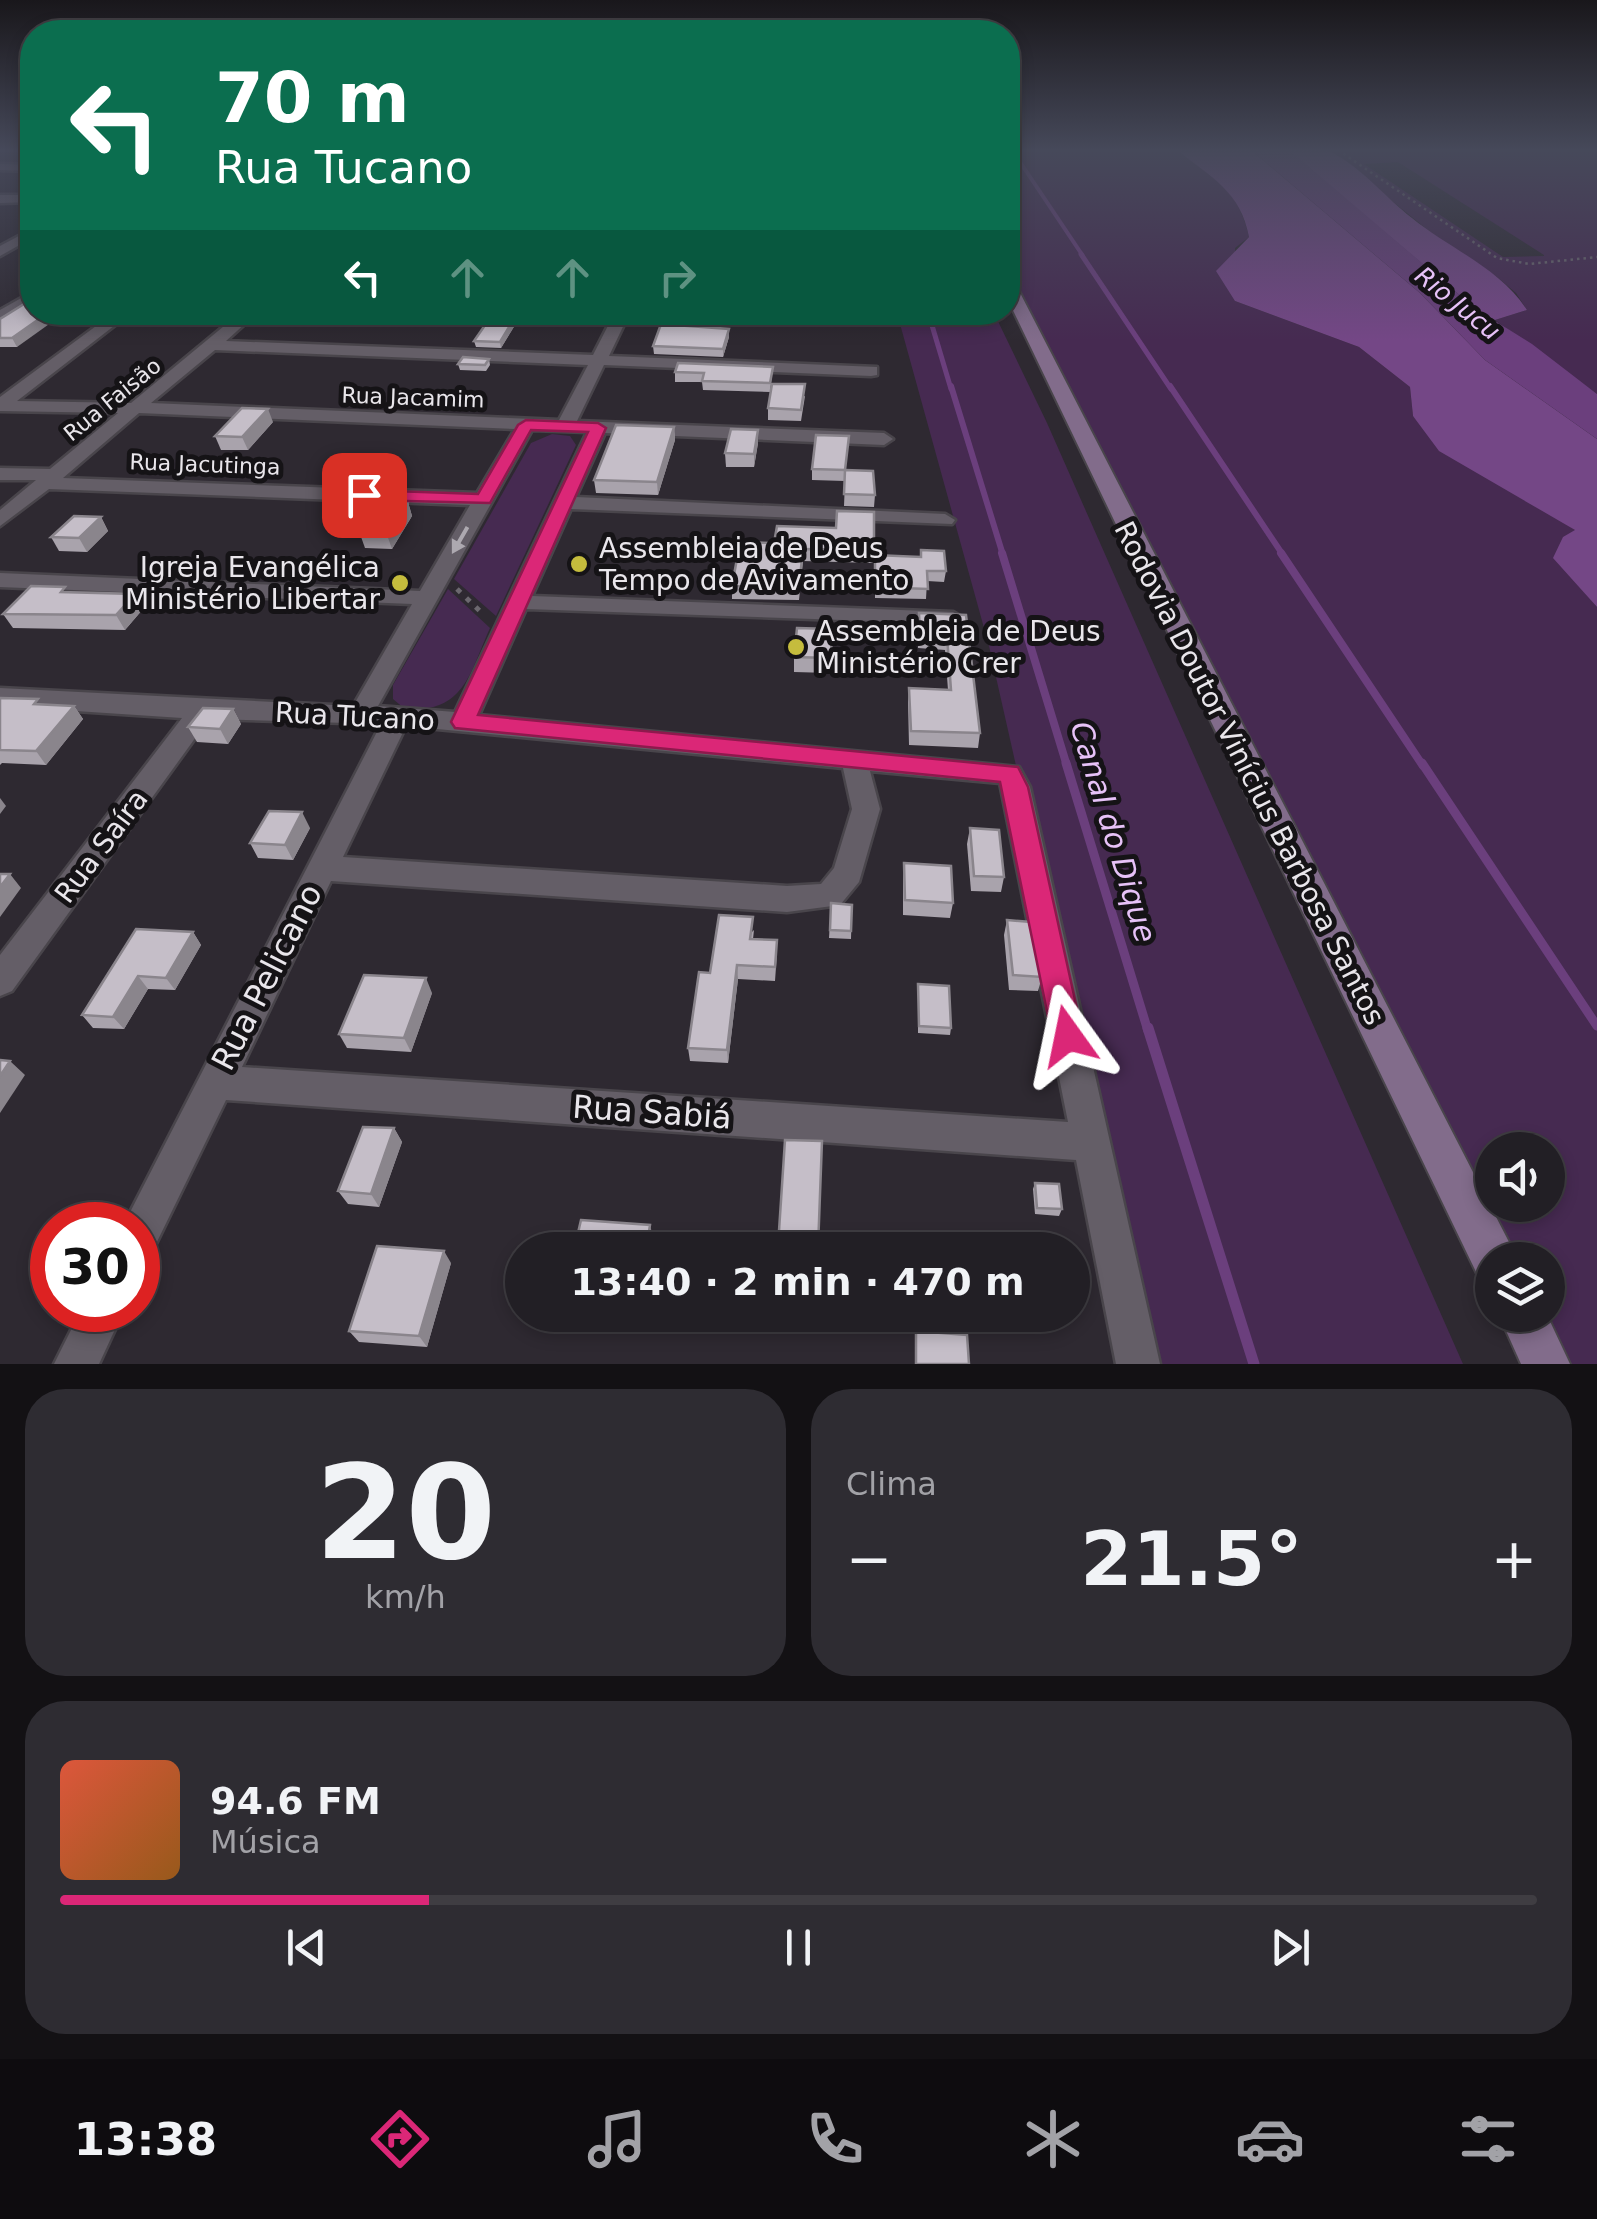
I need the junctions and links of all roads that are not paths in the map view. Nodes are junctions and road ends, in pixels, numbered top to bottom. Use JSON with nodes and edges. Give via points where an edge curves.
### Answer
{"nodes":[{"id":1,"x":20,"y":241,"type":"edge"},
{"id":2,"x":0,"y":242,"type":"edge"},
{"id":3,"x":16,"y":243,"type":"junction"},
{"id":4,"x":20,"y":243,"type":"edge"},
{"id":5,"x":0,"y":252,"type":"edge"},
{"id":6,"x":1020,"y":308,"type":"edge"},
{"id":7,"x":109,"y":325,"type":"edge"},
{"id":8,"x":236,"y":325,"type":"edge"},
{"id":9,"x":616,"y":325,"type":"edge"},
{"id":10,"x":213,"y":345,"type":"junction"},
{"id":11,"x":598,"y":360,"type":"junction"},
{"id":12,"x":871,"y":371,"type":"dead end"},
{"id":13,"x":0,"y":406,"type":"edge"},
{"id":14,"x":137,"y":408,"type":"junction"},
{"id":15,"x":526,"y":425,"type":"junction"},
{"id":16,"x":566,"y":426,"type":"junction"},
{"id":17,"x":598,"y":428,"type":"junction"},
{"id":18,"x":884,"y":440,"type":"dead end"},
{"id":19,"x":0,"y":474,"type":"edge"},
{"id":20,"x":50,"y":479,"type":"junction"},
{"id":21,"x":484,"y":500,"type":"junction"},
{"id":22,"x":564,"y":502,"type":"junction"},
{"id":23,"x":0,"y":520,"type":"edge"},
{"id":24,"x":945,"y":520,"type":"dead end"},
{"id":25,"x":0,"y":580,"type":"edge"},
{"id":26,"x":432,"y":590,"type":"junction"},
{"id":27,"x":513,"y":613,"type":"junction"},
{"id":28,"x":963,"y":620,"type":"edge"},
{"id":29,"x":2,"y":699,"type":"edge"},
{"id":30,"x":202,"y":710,"type":"junction"},
{"id":31,"x":360,"y":715,"type":"junction"},
{"id":32,"x":398,"y":716,"type":"junction"},
{"id":33,"x":463,"y":722,"type":"junction"},
{"id":34,"x":854,"y":759,"type":"junction"},
{"id":35,"x":322,"y":868,"type":"junction"},
{"id":36,"x":0,"y":981,"type":"edge"},
{"id":37,"x":214,"y":1082,"type":"junction"},
{"id":38,"x":1090,"y":1142,"type":"junction"},
{"id":39,"x":156,"y":1202,"type":"edge"},
{"id":40,"x":1485,"y":1242,"type":"edge"},
{"id":41,"x":91,"y":1332,"type":"edge"},
{"id":42,"x":1530,"y":1332,"type":"edge"},
{"id":43,"x":76,"y":1364,"type":"edge"},
{"id":44,"x":1138,"y":1364,"type":"edge"},
{"id":45,"x":1546,"y":1364,"type":"edge"}],
"edges":[{"from":1,"to":3,"type":"street"},
{"from":2,"to":3,"type":"street"},
{"from":3,"to":4,"type":"street"},
{"from":3,"to":5,"type":"street"},
{"from":6,"to":40,"type":"main road","name":"Rodovia Doutor Vinícius Barbosa Santos"},
{"from":7,"to":13,"type":"street"},
{"from":8,"to":10,"type":"street","name":"Rua Faisão"},
{"from":9,"to":11,"type":"street"},
{"from":10,"to":11,"type":"street"},
{"from":10,"to":14,"type":"street","name":"Rua Faisão"},
{"from":11,"to":12,"type":"street"},
{"from":11,"to":16,"type":"street"},
{"from":13,"to":14,"type":"street","name":"Rua Jacamim"},
{"from":14,"to":15,"type":"street","name":"Rua Jacamim"},
{"from":14,"to":20,"type":"street","name":"Rua Faisão"},
{"from":15,"to":16,"type":"street","name":"Rua Jacamim"},
{"from":15,"to":21,"type":"street"},
{"from":16,"to":17,"type":"street","name":"Rua Jacamim"},
{"from":17,"to":18,"type":"street","name":"Rua Jacamim"},
{"from":17,"to":22,"type":"street"},
{"from":19,"to":20,"type":"street","name":"Rua Jacutinga"},
{"from":20,"to":21,"type":"street","name":"Rua Jacutinga"},
{"from":20,"to":23,"type":"street","name":"Rua Faisão"},
{"from":21,"to":26,"type":"street","one_way":true},
{"from":22,"to":24,"type":"street"},
{"from":22,"to":27,"type":"street"},
{"from":25,"to":26,"type":"street"},
{"from":26,"to":31,"type":"street"},
{"from":27,"to":28,"type":"street"},
{"from":27,"to":33,"type":"street"},
{"from":29,"to":30,"type":"street","name":"Rua Tucano"},
{"from":30,"to":31,"type":"street","name":"Rua Tucano"},
{"from":30,"to":36,"type":"street","name":"Rua Saíra"},
{"from":31,"to":32,"type":"street","name":"Rua Tucano"},
{"from":32,"to":33,"type":"street","name":"Rua Tucano"},
{"from":32,"to":35,"type":"street","name":"Rua Pelicano"},
{"from":33,"to":34,"type":"street","name":"Rua Tucano"},
{"from":34,"to":35,"type":"street","via":[[866,809],[848,873],[829,896],[786,899]]},
{"from":34,"to":38,"type":"street","name":"Rua Tucano","via":[[1009,774]]},
{"from":35,"to":37,"type":"street","name":"Rua Pelicano"},
{"from":37,"to":38,"type":"street","name":"Rua Sabiá"},
{"from":37,"to":39,"type":"street","name":"Rua Pelicano"},
{"from":38,"to":44,"type":"street"},
{"from":41,"to":43,"type":"street"},
{"from":42,"to":45,"type":"main road"}]}
